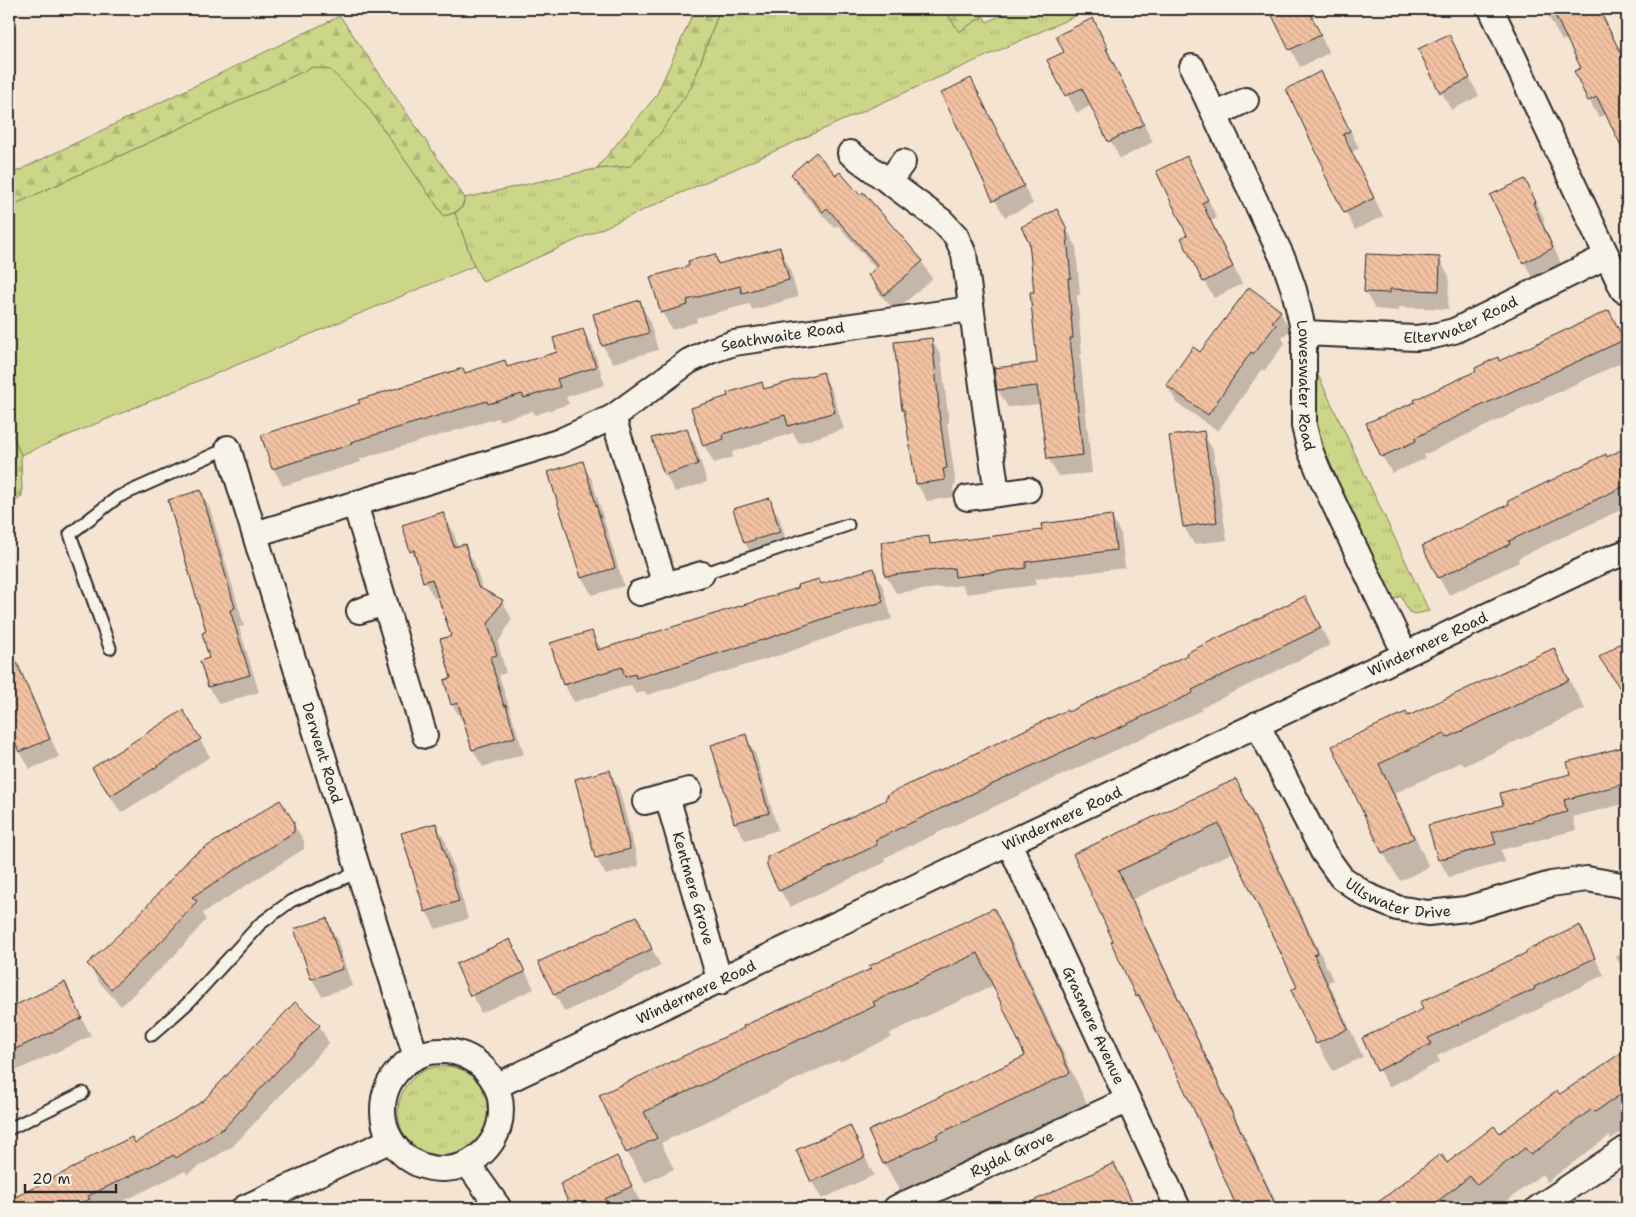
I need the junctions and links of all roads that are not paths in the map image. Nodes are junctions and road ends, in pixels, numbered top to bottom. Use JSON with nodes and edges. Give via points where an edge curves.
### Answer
{"nodes":[{"id":1,"x":1491,"y":9,"type":"edge"},
{"id":2,"x":1192,"y":67,"type":"dead end"},
{"id":3,"x":1246,"y":100,"type":"dead end"},
{"id":4,"x":1215,"y":115,"type":"junction"},
{"id":5,"x":850,"y":153,"type":"dead end"},
{"id":6,"x":903,"y":162,"type":"dead end"},
{"id":7,"x":889,"y":182,"type":"junction"},
{"id":8,"x":1607,"y":256,"type":"junction"},
{"id":9,"x":1623,"y":290,"type":"dead end"},
{"id":10,"x":970,"y":308,"type":"junction"},
{"id":11,"x":1304,"y":333,"type":"junction"},
{"id":12,"x":614,"y":417,"type":"junction"},
{"id":13,"x":228,"y":448,"type":"joint"},
{"id":14,"x":1028,"y":490,"type":"dead end"},
{"id":15,"x":997,"y":494,"type":"junction"},
{"id":16,"x":966,"y":498,"type":"dead end"},
{"id":17,"x":355,"y":504,"type":"junction"},
{"id":18,"x":848,"y":525,"type":"dead end"},
{"id":19,"x":255,"y":534,"type":"junction"},
{"id":20,"x":1627,"y":552,"type":"edge"},
{"id":21,"x":702,"y":574,"type":"joint"},
{"id":22,"x":665,"y":585,"type":"junction"},
{"id":23,"x":639,"y":593,"type":"dead end"},
{"id":24,"x":385,"y":603,"type":"junction"},
{"id":25,"x":359,"y":611,"type":"dead end"},
{"id":26,"x":110,"y":648,"type":"dead end"},
{"id":27,"x":1405,"y":654,"type":"junction"},
{"id":28,"x":1257,"y":724,"type":"junction"},
{"id":29,"x":425,"y":736,"type":"dead end"},
{"id":30,"x":689,"y":790,"type":"dead end"},
{"id":31,"x":1009,"y":843,"type":"junction"},
{"id":32,"x":358,"y":872,"type":"junction"},
{"id":33,"x":1627,"y":886,"type":"edge"},
{"id":34,"x":720,"y":982,"type":"junction"},
{"id":35,"x":152,"y":1035,"type":"dead end"},
{"id":36,"x":416,"y":1057,"type":"junction"},
{"id":37,"x":496,"y":1086,"type":"junction"},
{"id":38,"x":83,"y":1093,"type":"dead end"},
{"id":39,"x":1128,"y":1100,"type":"junction"},
{"id":40,"x":9,"y":1129,"type":"edge"},
{"id":41,"x":391,"y":1140,"type":"junction"},
{"id":42,"x":1627,"y":1148,"type":"edge"},
{"id":43,"x":468,"y":1164,"type":"junction"},
{"id":44,"x":1548,"y":1206,"type":"edge"},
{"id":45,"x":244,"y":1208,"type":"edge"},
{"id":46,"x":499,"y":1208,"type":"edge"},
{"id":47,"x":896,"y":1208,"type":"edge"},
{"id":48,"x":1178,"y":1208,"type":"edge"}],
"edges":[{"from":1,"to":8,"type":"street"},
{"from":2,"to":4,"type":"street","name":"Loweswater Road"},
{"from":3,"to":4,"type":"street"},
{"from":4,"to":11,"type":"street","name":"Loweswater Road","via":[[1284,261]]},
{"from":5,"to":7,"type":"street"},
{"from":6,"to":7,"type":"street"},
{"from":7,"to":10,"type":"street","via":[[942,221],[956,236],[964,254]]},
{"from":8,"to":9,"type":"street"},
{"from":8,"to":11,"type":"street","name":"Elterwater Road","via":[[1454,331],[1416,338]]},
{"from":10,"to":12,"type":"street","name":"Seathwaite Road","via":[[734,343],[689,361]]},
{"from":10,"to":15,"type":"street"},
{"from":11,"to":27,"type":"street","name":"Loweswater Road","via":[[1304,426],[1310,450]]},
{"from":12,"to":17,"type":"street","name":"Seathwaite Road","via":[[558,442]]},
{"from":12,"to":22,"type":"street"},
{"from":13,"to":19,"type":"street","name":"Derwent Road"},
{"from":13,"to":26,"type":"lane","via":[[118,497],[70,534]]},
{"from":14,"to":15,"type":"street"},
{"from":15,"to":16,"type":"street"},
{"from":17,"to":19,"type":"street","name":"Seathwaite Road"},
{"from":17,"to":24,"type":"street"},
{"from":18,"to":21,"type":"lane"},
{"from":19,"to":32,"type":"street","name":"Derwent Road"},
{"from":20,"to":27,"type":"street","name":"Windermere Road"},
{"from":21,"to":22,"type":"street"},
{"from":22,"to":23,"type":"street"},
{"from":24,"to":25,"type":"street"},
{"from":24,"to":29,"type":"street"},
{"from":27,"to":28,"type":"street","name":"Windermere Road"},
{"from":28,"to":31,"type":"street","name":"Windermere Road"},
{"from":28,"to":33,"type":"street","name":"Ullswater Drive","via":[[1323,852],[1341,876],[1366,895],[1397,908],[1428,913],[1466,909],[1551,884],[1587,879]]},
{"from":30,"to":34,"type":"street","name":"Kentmere Grove","via":[[656,799]]},
{"from":31,"to":34,"type":"street","name":"Windermere Road"},
{"from":31,"to":39,"type":"street","name":"Grasmere Avenue"},
{"from":32,"to":35,"type":"lane","via":[[291,901],[260,924],[188,1003]]},
{"from":32,"to":36,"type":"street","name":"Derwent Road"},
{"from":34,"to":37,"type":"street","name":"Windermere Road"},
{"from":36,"to":37,"type":"street","via":[[434,1052],[453,1052],[471,1058],[486,1070]]},
{"from":36,"to":41,"type":"street","via":[[400,1069],[384,1102],[384,1121]]},
{"from":37,"to":43,"type":"street","via":[[501,1104],[497,1131],[483,1153]]},
{"from":38,"to":40,"type":"lane"},
{"from":39,"to":47,"type":"street","name":"Rydal Grove"},
{"from":39,"to":48,"type":"street","name":"Grasmere Avenue"},
{"from":41,"to":43,"type":"street","via":[[416,1163],[433,1169]]},
{"from":41,"to":45,"type":"street"},
{"from":42,"to":44,"type":"street"},
{"from":43,"to":46,"type":"street"}]}
